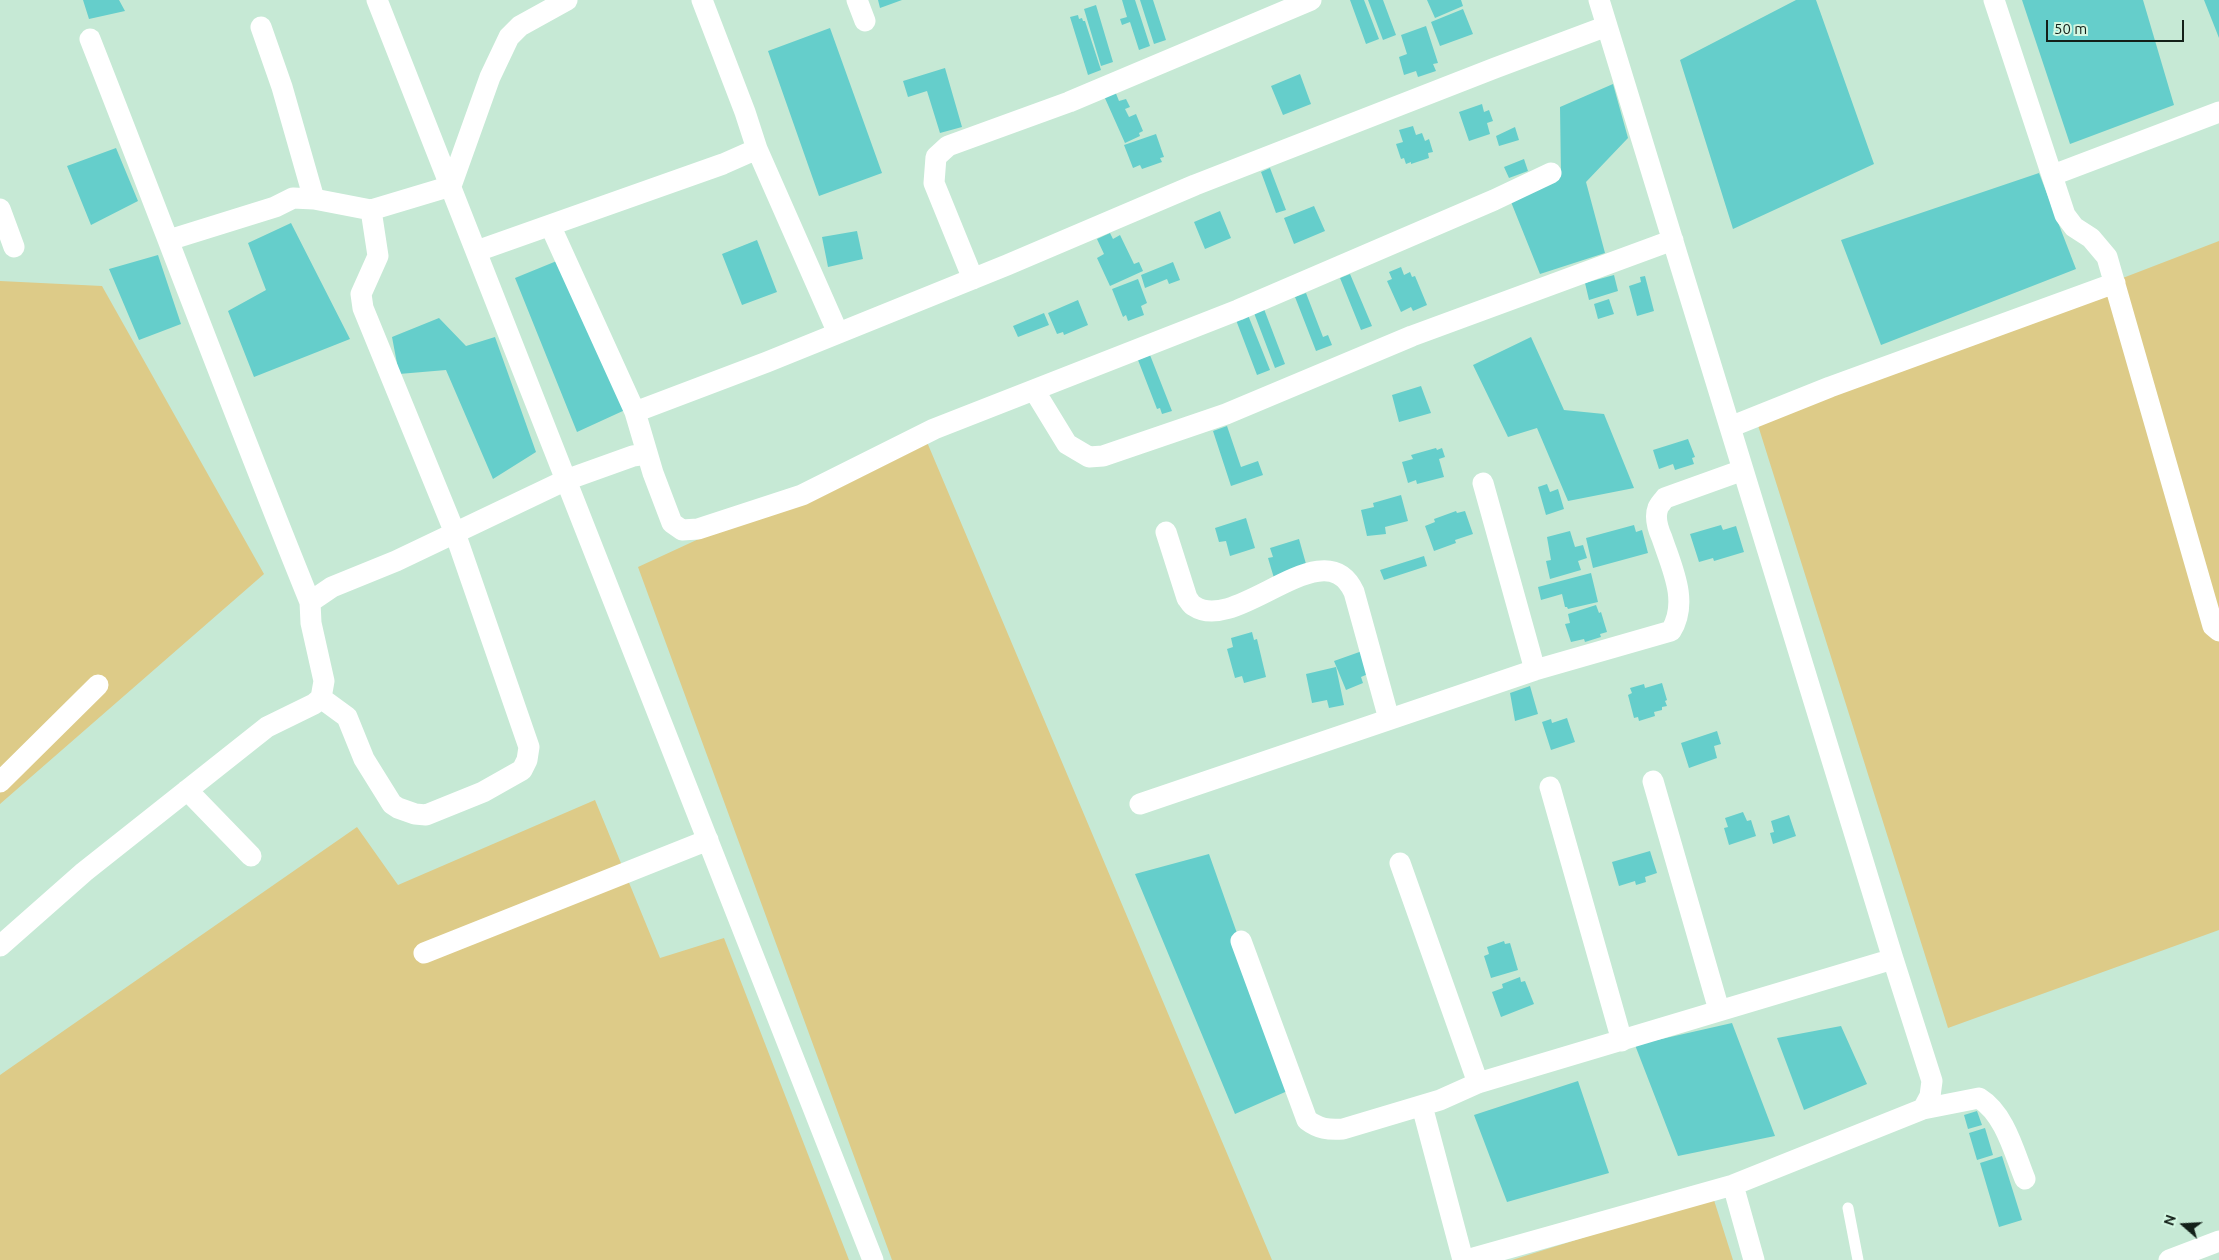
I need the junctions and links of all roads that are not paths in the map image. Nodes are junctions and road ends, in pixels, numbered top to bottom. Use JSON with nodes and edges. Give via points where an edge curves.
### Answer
{"nodes":[{"id":1,"x":377,"y":0,"type":"edge"},
{"id":2,"x":567,"y":0,"type":"edge"},
{"id":3,"x":702,"y":0,"type":"edge"},
{"id":4,"x":857,"y":0,"type":"edge"},
{"id":5,"x":1312,"y":0,"type":"edge"},
{"id":6,"x":1599,"y":0,"type":"edge"},
{"id":7,"x":1994,"y":0,"type":"edge"},
{"id":8,"x":865,"y":20,"type":"dead end"},
{"id":9,"x":1607,"y":26,"type":"junction"},
{"id":10,"x":261,"y":28,"type":"dead end"},
{"id":11,"x":90,"y":39,"type":"dead end"},
{"id":12,"x":2219,"y":112,"type":"edge"},
{"id":13,"x":757,"y":149,"type":"junction"},
{"id":14,"x":1551,"y":173,"type":"dead end"},
{"id":15,"x":2053,"y":175,"type":"junction"},
{"id":16,"x":451,"y":186,"type":"junction"},
{"id":17,"x":314,"y":199,"type":"junction"},
{"id":18,"x":0,"y":209,"type":"edge"},
{"id":19,"x":371,"y":210,"type":"junction"},
{"id":20,"x":550,"y":225,"type":"junction"},
{"id":21,"x":169,"y":240,"type":"junction"},
{"id":22,"x":1673,"y":240,"type":"junction"},
{"id":23,"x":14,"y":247,"type":"dead end"},
{"id":24,"x":477,"y":251,"type":"junction"},
{"id":25,"x":973,"y":279,"type":"junction"},
{"id":26,"x":2115,"y":283,"type":"junction"},
{"id":27,"x":838,"y":334,"type":"junction"},
{"id":28,"x":1034,"y":390,"type":"junction"},
{"id":29,"x":635,"y":412,"type":"junction"},
{"id":30,"x":1730,"y":427,"type":"junction"},
{"id":31,"x":646,"y":454,"type":"junction"},
{"id":32,"x":1743,"y":470,"type":"junction"},
{"id":33,"x":566,"y":480,"type":"junction"},
{"id":34,"x":1483,"y":483,"type":"dead end"},
{"id":35,"x":1166,"y":532,"type":"dead end"},
{"id":36,"x":455,"y":533,"type":"junction"},
{"id":37,"x":310,"y":602,"type":"junction"},
{"id":38,"x":2219,"y":631,"type":"edge"},
{"id":39,"x":1535,"y":670,"type":"junction"},
{"id":40,"x":98,"y":685,"type":"dead end"},
{"id":41,"x":321,"y":698,"type":"junction"},
{"id":42,"x":1389,"y":719,"type":"junction"},
{"id":43,"x":1653,"y":780,"type":"dead end"},
{"id":44,"x":0,"y":782,"type":"edge"},
{"id":45,"x":1550,"y":787,"type":"dead end"},
{"id":46,"x":187,"y":790,"type":"junction"},
{"id":47,"x":1140,"y":804,"type":"dead end"},
{"id":48,"x":708,"y":840,"type":"junction"},
{"id":49,"x":251,"y":856,"type":"dead end"},
{"id":50,"x":1400,"y":863,"type":"dead end"},
{"id":51,"x":1241,"y":941,"type":"dead end"},
{"id":52,"x":0,"y":946,"type":"edge"},
{"id":53,"x":424,"y":953,"type":"dead end"},
{"id":54,"x":1893,"y":959,"type":"junction"},
{"id":55,"x":1719,"y":1010,"type":"junction"},
{"id":56,"x":1622,"y":1041,"type":"junction"},
{"id":57,"x":1478,"y":1084,"type":"junction"},
{"id":58,"x":1422,"y":1106,"type":"junction"},
{"id":59,"x":1923,"y":1108,"type":"junction"},
{"id":60,"x":2025,"y":1179,"type":"dead end"},
{"id":61,"x":1733,"y":1185,"type":"junction"},
{"id":62,"x":1848,"y":1208,"type":"dead end"},
{"id":63,"x":2219,"y":1241,"type":"edge"},
{"id":64,"x":873,"y":1260,"type":"edge"},
{"id":65,"x":1464,"y":1260,"type":"edge"},
{"id":66,"x":1754,"y":1260,"type":"edge"},
{"id":67,"x":1858,"y":1260,"type":"edge"},
{"id":68,"x":2169,"y":1260,"type":"edge"}],
"edges":[{"from":1,"to":16,"type":"street"},
{"from":2,"to":16,"type":"street","via":[[526,21],[509,37],[490,77]]},
{"from":3,"to":13,"type":"street"},
{"from":4,"to":8,"type":"street"},
{"from":5,"to":25,"type":"street","via":[[1069,102],[948,146],[936,157],[934,183]]},
{"from":6,"to":9,"type":"street"},
{"from":7,"to":15,"type":"street"},
{"from":9,"to":22,"type":"street"},
{"from":9,"to":25,"type":"street","via":[[1195,185]]},
{"from":10,"to":17,"type":"street","via":[[282,87]]},
{"from":11,"to":21,"type":"street"},
{"from":12,"to":15,"type":"street"},
{"from":13,"to":20,"type":"street"},
{"from":13,"to":27,"type":"street"},
{"from":14,"to":28,"type":"street","via":[[1238,310]]},
{"from":15,"to":26,"type":"street","via":[[2065,215],[2107,257]]},
{"from":16,"to":19,"type":"street"},
{"from":16,"to":24,"type":"street"},
{"from":17,"to":19,"type":"street"},
{"from":17,"to":21,"type":"street","via":[[293,198],[275,207]]},
{"from":18,"to":23,"type":"street"},
{"from":19,"to":36,"type":"street","via":[[378,256],[361,294],[363,308]]},
{"from":20,"to":24,"type":"street"},
{"from":20,"to":29,"type":"street"},
{"from":21,"to":37,"type":"street","via":[[250,456]]},
{"from":22,"to":28,"type":"street","via":[[1412,336],[1226,414],[1103,456],[1089,457],[1067,444]]},
{"from":22,"to":30,"type":"street"},
{"from":24,"to":33,"type":"street"},
{"from":25,"to":27,"type":"street"},
{"from":26,"to":30,"type":"street"},
{"from":26,"to":38,"type":"street","via":[[2213,626]]},
{"from":27,"to":29,"type":"street"},
{"from":28,"to":31,"type":"street","via":[[934,430],[802,495],[698,529],[682,530],[672,523]]},
{"from":29,"to":31,"type":"street"},
{"from":30,"to":32,"type":"street"},
{"from":31,"to":33,"type":"street"},
{"from":32,"to":39,"type":"street","via":[[1665,498],[1658,508],[1656,522],[1676,580],[1680,605],[1677,620],[1670,631]]},
{"from":32,"to":54,"type":"street"},
{"from":33,"to":36,"type":"street"},
{"from":33,"to":48,"type":"street"},
{"from":34,"to":39,"type":"street"},
{"from":35,"to":42,"type":"street","via":[[1187,598],[1194,606],[1206,610],[1226,609],[1299,576],[1322,571],[1338,573],[1349,582]]},
{"from":36,"to":37,"type":"street","via":[[332,587]]},
{"from":36,"to":41,"type":"street","via":[[529,747],[522,770],[482,792],[426,815],[404,811],[392,804],[369,766],[347,717]]},
{"from":37,"to":41,"type":"street","via":[[324,681]]},
{"from":39,"to":42,"type":"street"},
{"from":40,"to":44,"type":"street"},
{"from":41,"to":46,"type":"street","via":[[267,727]]},
{"from":42,"to":47,"type":"street"},
{"from":43,"to":55,"type":"street"},
{"from":45,"to":56,"type":"street"},
{"from":46,"to":49,"type":"street"},
{"from":46,"to":52,"type":"street","via":[[84,872]]},
{"from":48,"to":53,"type":"street"},
{"from":48,"to":64,"type":"street"},
{"from":50,"to":57,"type":"street"},
{"from":51,"to":58,"type":"street","via":[[1307,1120],[1317,1128],[1343,1129]]},
{"from":54,"to":55,"type":"street"},
{"from":54,"to":59,"type":"street","via":[[1932,1082],[1930,1096]]},
{"from":55,"to":56,"type":"street"},
{"from":56,"to":57,"type":"street"},
{"from":57,"to":58,"type":"street"},
{"from":58,"to":65,"type":"street"},
{"from":59,"to":60,"type":"street","via":[[1979,1098],[1988,1104],[2001,1121]]},
{"from":59,"to":61,"type":"street"},
{"from":61,"to":65,"type":"street"},
{"from":61,"to":66,"type":"street"},
{"from":62,"to":67,"type":"lane"},
{"from":63,"to":68,"type":"street"}]}
